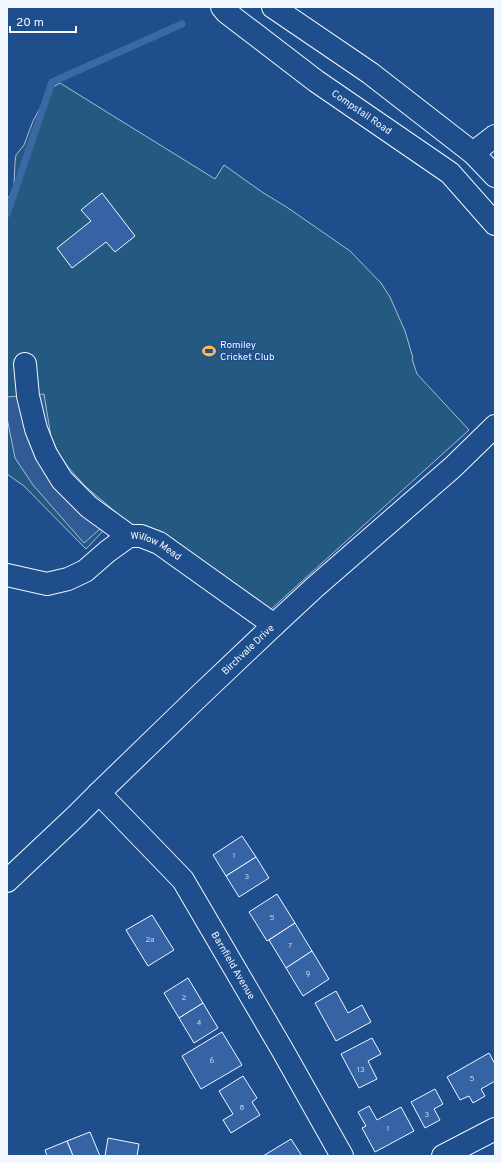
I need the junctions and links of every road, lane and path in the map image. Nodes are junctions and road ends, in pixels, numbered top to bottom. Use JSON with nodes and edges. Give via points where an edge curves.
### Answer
{"nodes":[{"id":1,"x":222,"y":7,"type":"edge"},
{"id":2,"x":273,"y":7,"type":"edge"},
{"id":3,"x":495,"y":136,"type":"edge"},
{"id":4,"x":473,"y":152,"type":"junction"},
{"id":5,"x":495,"y":176,"type":"edge"},
{"id":6,"x":495,"y":224,"type":"edge"},
{"id":7,"x":25,"y":364,"type":"dead end"},
{"id":8,"x":495,"y":426,"type":"edge"},
{"id":9,"x":129,"y":536,"type":"junction"},
{"id":10,"x":7,"y":575,"type":"edge"},
{"id":11,"x":274,"y":625,"type":"junction"},
{"id":12,"x":99,"y":793,"type":"junction"},
{"id":13,"x":7,"y":881,"type":"edge"},
{"id":14,"x":495,"y":1129,"type":"edge"},
{"id":15,"x":342,"y":1156,"type":"edge"},
{"id":16,"x":443,"y":1156,"type":"edge"}],
"edges":[{"from":1,"to":6,"type":"street","name":"Compstall Road","via":[[316,81],[450,173]]},
{"from":2,"to":4,"type":"street","via":[[370,73]]},
{"from":3,"to":4,"type":"street"},
{"from":4,"to":5,"type":"street"},
{"from":7,"to":9,"type":"street","via":[[28,396],[36,429],[46,454],[62,480],[89,507]]},
{"from":8,"to":11,"type":"street","name":"Birchvale Drive","via":[[453,467]]},
{"from":9,"to":10,"type":"street","name":"Willow Mead","via":[[85,571],[68,579],[47,584]]},
{"from":9,"to":11,"type":"street","name":"Willow Mead","via":[[141,536],[159,543]]},
{"from":11,"to":12,"type":"street","name":"Birchvale Drive"},
{"from":12,"to":13,"type":"street","name":"Birchvale Drive"},
{"from":12,"to":15,"type":"street","name":"Barnfield Avenue","via":[[183,880]]},
{"from":14,"to":16,"type":"street"}]}
